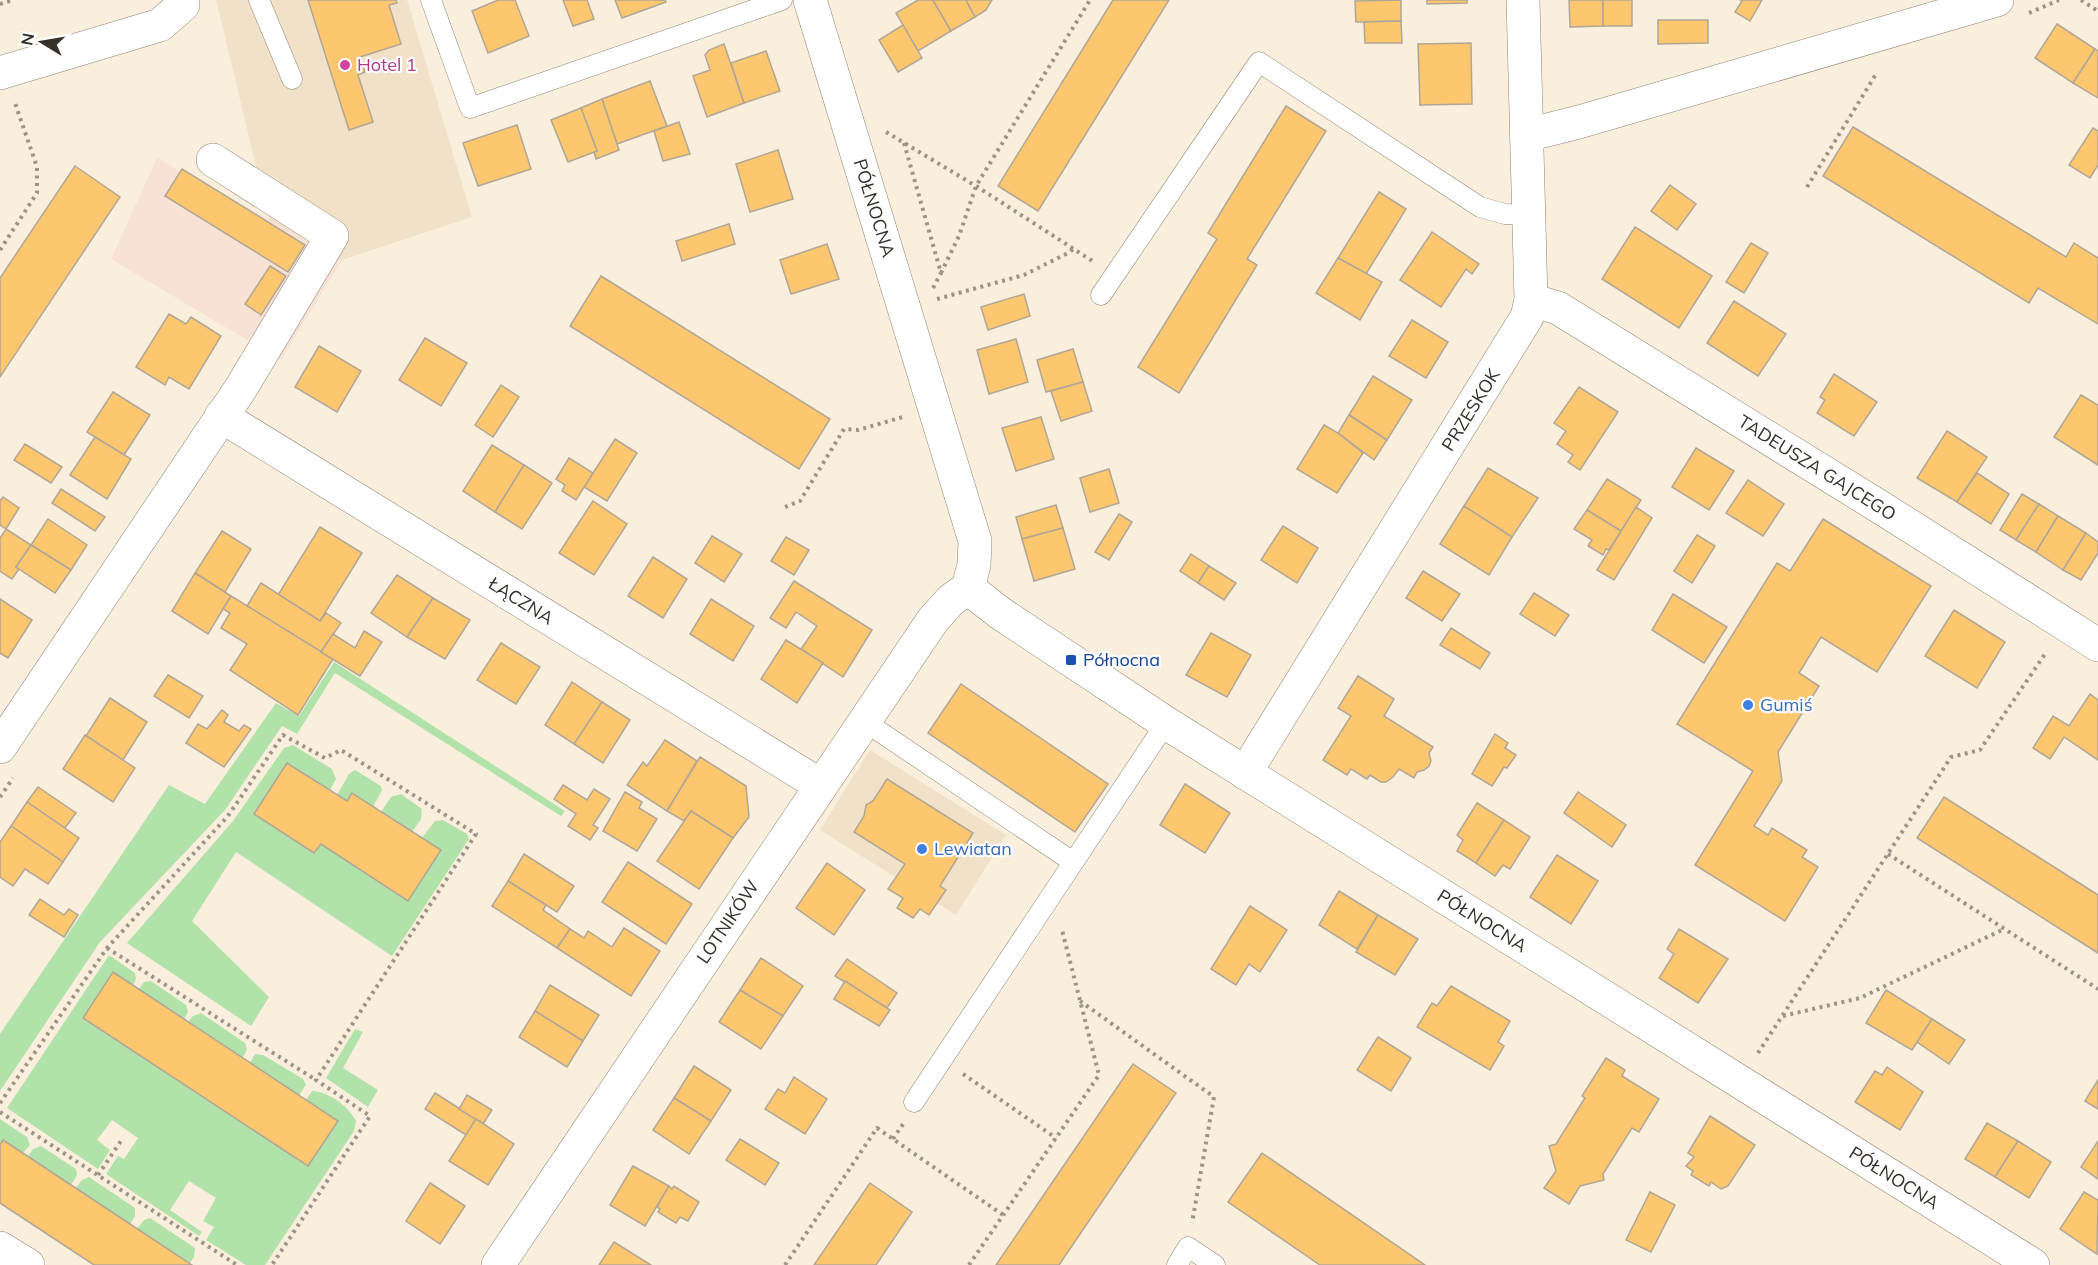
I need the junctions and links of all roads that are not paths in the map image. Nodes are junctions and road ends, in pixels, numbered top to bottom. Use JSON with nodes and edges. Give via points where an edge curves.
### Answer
{"nodes":[{"id":1,"x":182,"y":0,"type":"edge"},
{"id":2,"x":259,"y":0,"type":"edge"},
{"id":3,"x":431,"y":0,"type":"edge"},
{"id":4,"x":782,"y":0,"type":"edge"},
{"id":5,"x":810,"y":0,"type":"edge"},
{"id":6,"x":1522,"y":0,"type":"edge"},
{"id":7,"x":1997,"y":0,"type":"edge"},
{"id":8,"x":2,"y":72,"type":"edge"},
{"id":9,"x":292,"y":79,"type":"dead end"},
{"id":10,"x":1527,"y":135,"type":"junction"},
{"id":11,"x":213,"y":160,"type":"dead end"},
{"id":12,"x":1528,"y":214,"type":"junction"},
{"id":13,"x":1101,"y":295,"type":"dead end"},
{"id":14,"x":1531,"y":300,"type":"junction"},
{"id":15,"x":221,"y":416,"type":"junction"},
{"id":16,"x":968,"y":588,"type":"junction"},
{"id":17,"x":2095,"y":638,"type":"edge"},
{"id":18,"x":864,"y":721,"type":"junction"},
{"id":19,"x":1166,"y":723,"type":"junction"},
{"id":20,"x":0,"y":747,"type":"edge"},
{"id":21,"x":1245,"y":773,"type":"junction"},
{"id":22,"x":820,"y":785,"type":"junction"},
{"id":23,"x":1073,"y":862,"type":"junction"},
{"id":24,"x":914,"y":1102,"type":"dead end"},
{"id":25,"x":0,"y":1248,"type":"edge"},
{"id":26,"x":28,"y":1265,"type":"edge"},
{"id":27,"x":498,"y":1265,"type":"edge"},
{"id":28,"x":1177,"y":1265,"type":"edge"},
{"id":29,"x":1215,"y":1265,"type":"edge"},
{"id":30,"x":2033,"y":1265,"type":"edge"}],
"edges":[{"from":1,"to":8,"type":"street","via":[[183,5],[160,25]]},
{"from":2,"to":9,"type":"lane"},
{"from":3,"to":4,"type":"lane","via":[[470,108]]},
{"from":5,"to":16,"type":"street","name":"PÓŁNOCNA","via":[[975,541]]},
{"from":6,"to":10,"type":"street","name":"PRZESKOK"},
{"from":7,"to":10,"type":"street"},
{"from":10,"to":12,"type":"street","name":"PRZESKOK"},
{"from":11,"to":15,"type":"street","via":[[332,236]]},
{"from":12,"to":13,"type":"lane","via":[[1505,214],[1480,207],[1259,62]]},
{"from":12,"to":14,"type":"street","name":"PRZESKOK"},
{"from":14,"to":17,"type":"street","name":"TADEUSZA GAJCEGO","via":[[1558,308]]},
{"from":14,"to":21,"type":"street","name":"PRZESKOK","via":[[1522,328]]},
{"from":15,"to":20,"type":"street"},
{"from":15,"to":22,"type":"street","name":"ŁĄCZNA"},
{"from":16,"to":18,"type":"street","name":"LOTNIKÓW","via":[[933,620]]},
{"from":16,"to":19,"type":"street","name":"PÓŁNOCNA"},
{"from":18,"to":22,"type":"street","name":"LOTNIKÓW"},
{"from":18,"to":23,"type":"lane"},
{"from":19,"to":21,"type":"street","name":"PÓŁNOCNA"},
{"from":19,"to":23,"type":"lane"},
{"from":21,"to":30,"type":"street","name":"PÓŁNOCNA"},
{"from":22,"to":27,"type":"street","name":"LOTNIKÓW"},
{"from":23,"to":24,"type":"lane"},
{"from":25,"to":26,"type":"street"},
{"from":28,"to":29,"type":"lane","via":[[1188,1248]]}]}
